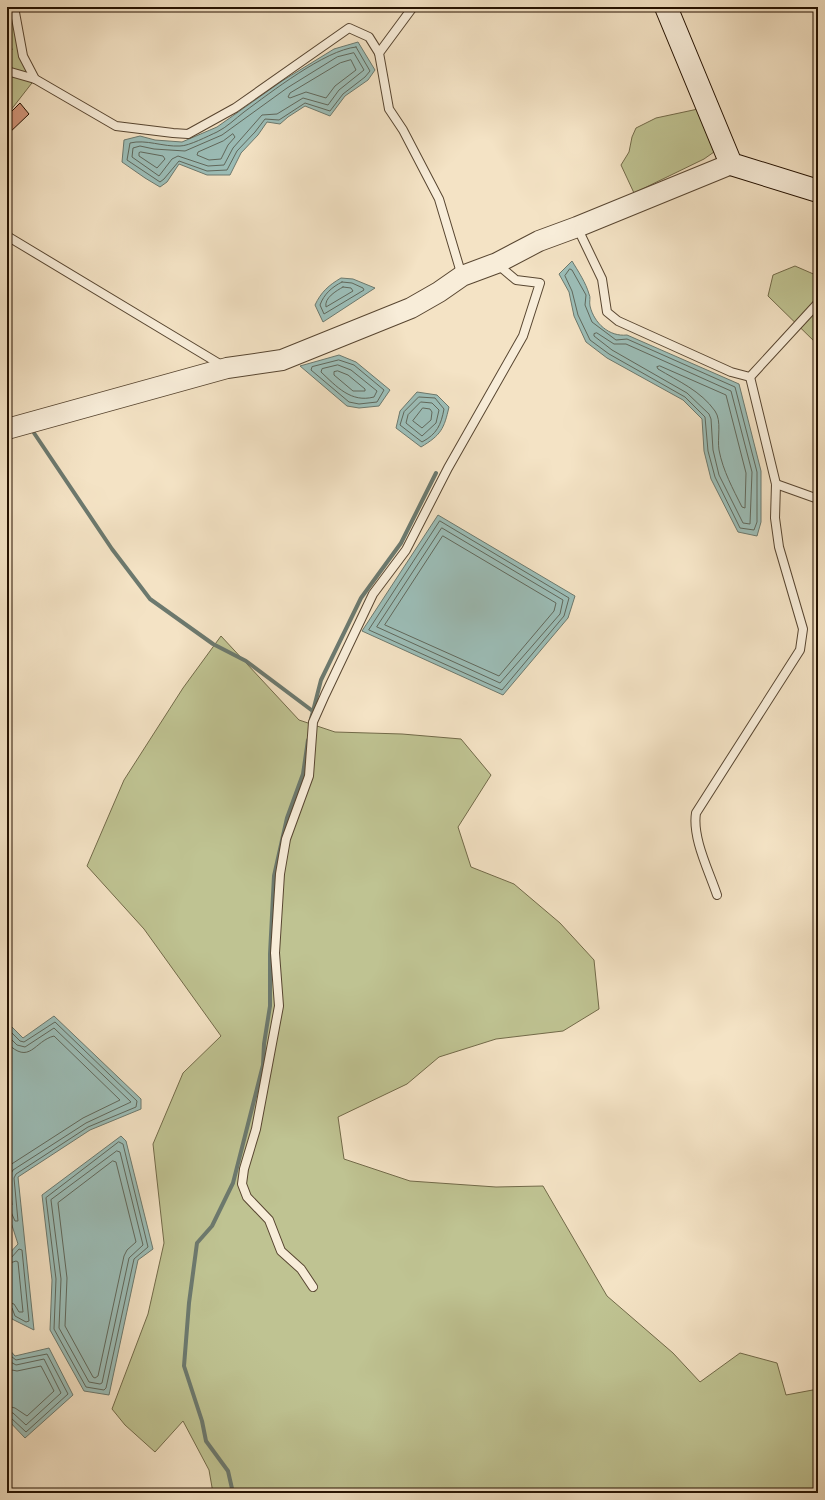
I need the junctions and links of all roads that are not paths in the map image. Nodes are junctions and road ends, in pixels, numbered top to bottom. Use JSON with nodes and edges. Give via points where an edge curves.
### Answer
{"nodes":[{"id":1,"x":14,"y":7,"type":"edge"},
{"id":2,"x":413,"y":7,"type":"edge"},
{"id":3,"x":666,"y":7,"type":"edge"},
{"id":4,"x":379,"y":53,"type":"junction"},
{"id":5,"x":7,"y":71,"type":"edge"},
{"id":6,"x":35,"y":79,"type":"junction"},
{"id":7,"x":731,"y":164,"type":"junction"},
{"id":8,"x":818,"y":191,"type":"edge"},
{"id":9,"x":577,"y":227,"type":"junction"},
{"id":10,"x":7,"y":236,"type":"edge"},
{"id":11,"x":497,"y":263,"type":"junction"},
{"id":12,"x":462,"y":276,"type":"junction"},
{"id":13,"x":818,"y":303,"type":"edge"},
{"id":14,"x":227,"y":368,"type":"junction"},
{"id":15,"x":750,"y":377,"type":"junction"},
{"id":16,"x":7,"y":429,"type":"edge"},
{"id":17,"x":776,"y":484,"type":"junction"},
{"id":18,"x":818,"y":500,"type":"edge"},
{"id":19,"x":717,"y":895,"type":"dead end"},
{"id":20,"x":313,"y":1287,"type":"dead end"}],
"edges":[{"from":1,"to":6,"type":"lane","via":[[23,56]]},
{"from":2,"to":4,"type":"lane"},
{"from":3,"to":7,"type":"main road"},
{"from":4,"to":6,"type":"lane","via":[[369,37],[349,28],[235,108],[188,134],[116,126]]},
{"from":4,"to":12,"type":"lane","via":[[389,109],[403,130],[439,199]]},
{"from":5,"to":6,"type":"lane"},
{"from":7,"to":8,"type":"main road"},
{"from":7,"to":9,"type":"street"},
{"from":9,"to":11,"type":"street","via":[[539,241]]},
{"from":9,"to":15,"type":"lane","via":[[602,279],[608,312],[618,321],[696,358]]},
{"from":10,"to":14,"type":"lane"},
{"from":11,"to":12,"type":"street"},
{"from":11,"to":20,"type":"lane","via":[[516,280],[540,283],[523,336],[448,468],[406,550],[373,594],[325,695],[313,722],[309,776],[286,839],[280,874],[275,953],[279,1006],[256,1129],[242,1184],[247,1197],[269,1220],[281,1251],[301,1269]]},
{"from":12,"to":14,"type":"street","via":[[411,308],[282,360]]},
{"from":13,"to":15,"type":"lane"},
{"from":14,"to":16,"type":"street"},
{"from":15,"to":17,"type":"lane"},
{"from":17,"to":18,"type":"lane"},
{"from":17,"to":19,"type":"lane","via":[[775,518],[779,547],[803,629],[800,650],[696,813],[697,834]]}]}
